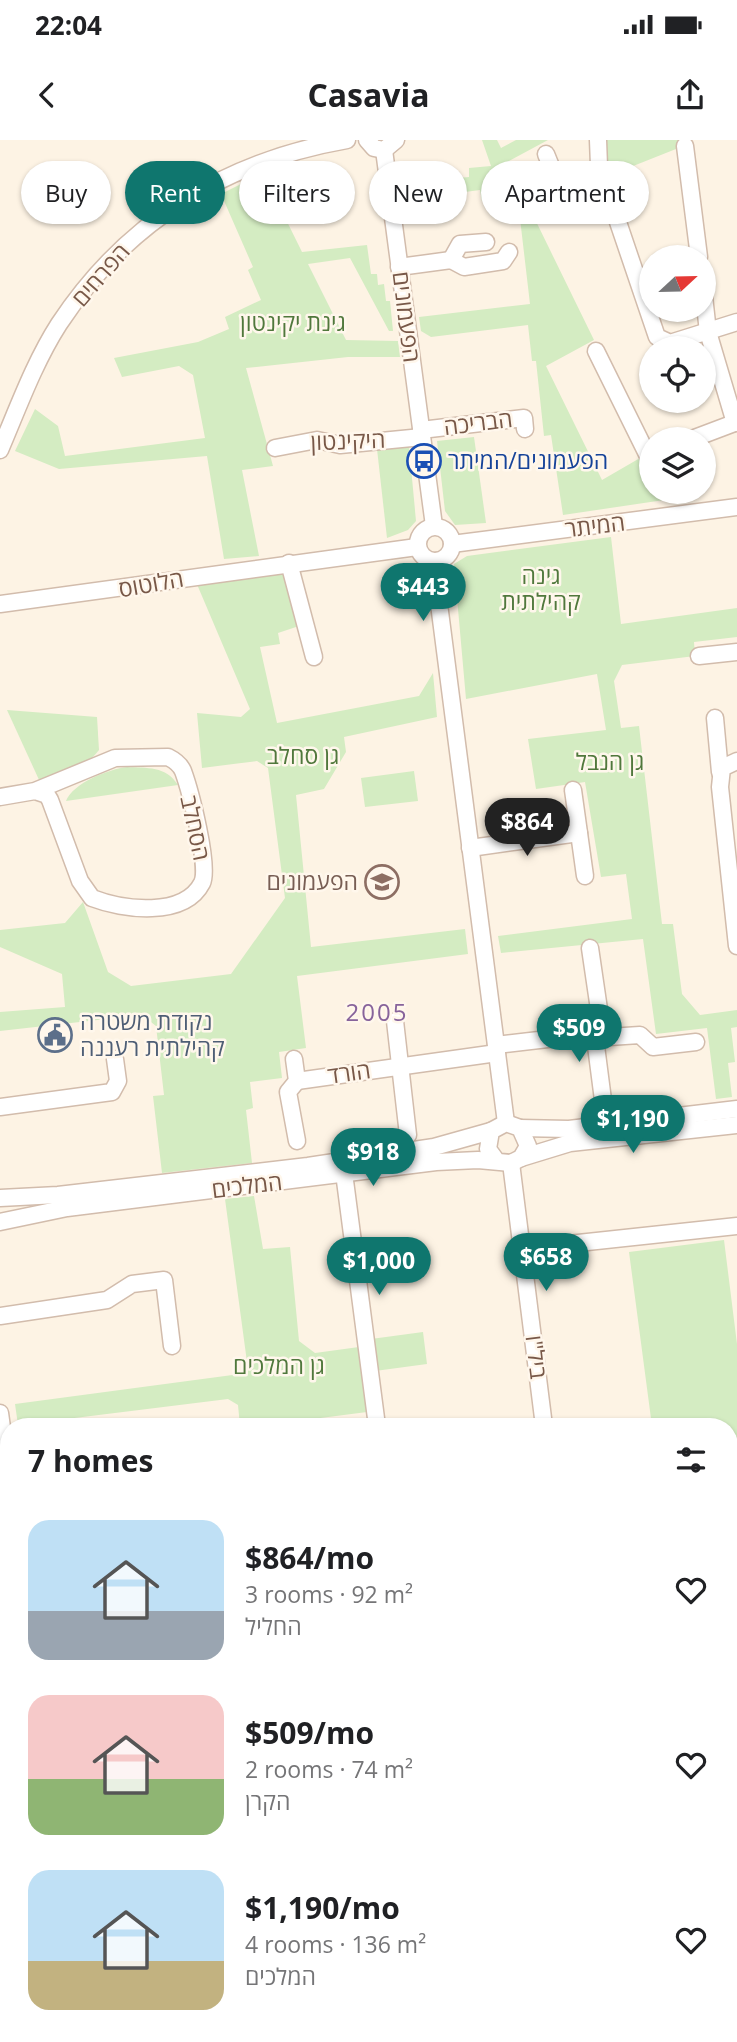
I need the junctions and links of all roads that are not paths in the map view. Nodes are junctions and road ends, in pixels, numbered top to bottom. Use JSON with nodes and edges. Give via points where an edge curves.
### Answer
{"nodes":[{"id":1,"x":347,"y":140,"type":"edge"},
{"id":2,"x":367,"y":140,"type":"edge"},
{"id":3,"x":598,"y":140,"type":"edge"},
{"id":4,"x":390,"y":145,"type":"edge"},
{"id":5,"x":685,"y":146,"type":"dead end"},
{"id":6,"x":546,"y":154,"type":"dead end"},
{"id":7,"x":549,"y":161,"type":"edge"},
{"id":8,"x":599,"y":161,"type":"edge"},
{"id":9,"x":619,"y":224,"type":"edge"},
{"id":10,"x":486,"y":242,"type":"dead end"},
{"id":11,"x":697,"y":245,"type":"edge"},
{"id":12,"x":509,"y":251,"type":"dead end"},
{"id":13,"x":451,"y":260,"type":"junction"},
{"id":14,"x":399,"y":267,"type":"junction"},
{"id":15,"x":707,"y":322,"type":"edge"},
{"id":16,"x":737,"y":322,"type":"edge"},
{"id":17,"x":708,"y":332,"type":"junction"},
{"id":18,"x":596,"y":351,"type":"dead end"},
{"id":19,"x":736,"y":422,"type":"edge"},
{"id":20,"x":525,"y":429,"type":"dead end"},
{"id":21,"x":716,"y":430,"type":"edge"},
{"id":22,"x":421,"y":433,"type":"junction"},
{"id":23,"x":639,"y":438,"type":"edge"},
{"id":24,"x":275,"y":447,"type":"dead end"},
{"id":25,"x":0,"y":450,"type":"edge"},
{"id":26,"x":737,"y":507,"type":"edge"},
{"id":27,"x":433,"y":526,"type":"junction"},
{"id":28,"x":452,"y":544,"type":"junction"},
{"id":29,"x":417,"y":547,"type":"junction"},
{"id":30,"x":436,"y":561,"type":"junction"},
{"id":31,"x":289,"y":562,"type":"junction"},
{"id":32,"x":4,"y":601,"type":"edge"},
{"id":33,"x":737,"y":652,"type":"edge"},
{"id":34,"x":699,"y":656,"type":"dead end"},
{"id":35,"x":314,"y":657,"type":"dead end"},
{"id":36,"x":715,"y":718,"type":"dead end"},
{"id":37,"x":737,"y":761,"type":"edge"},
{"id":38,"x":720,"y":772,"type":"junction"},
{"id":39,"x":573,"y":790,"type":"dead end"},
{"id":40,"x":35,"y":791,"type":"junction"},
{"id":41,"x":0,"y":797,"type":"edge"},
{"id":42,"x":579,"y":833,"type":"junction"},
{"id":43,"x":470,"y":848,"type":"junction"},
{"id":44,"x":585,"y":876,"type":"dead end"},
{"id":45,"x":737,"y":946,"type":"edge"},
{"id":46,"x":590,"y":948,"type":"dead end"},
{"id":47,"x":395,"y":1021,"type":"dead end"},
{"id":48,"x":599,"y":1033,"type":"junction"},
{"id":49,"x":696,"y":1042,"type":"dead end"},
{"id":50,"x":497,"y":1049,"type":"junction"},
{"id":51,"x":115,"y":1059,"type":"dead end"},
{"id":52,"x":294,"y":1059,"type":"dead end"},
{"id":53,"x":401,"y":1066,"type":"junction"},
{"id":54,"x":297,"y":1080,"type":"junction"},
{"id":55,"x":603,"y":1100,"type":"dead end"},
{"id":56,"x":0,"y":1107,"type":"edge"},
{"id":57,"x":737,"y":1109,"type":"edge"},
{"id":58,"x":737,"y":1125,"type":"edge"},
{"id":59,"x":513,"y":1126,"type":"junction"},
{"id":60,"x":491,"y":1131,"type":"junction"},
{"id":61,"x":408,"y":1135,"type":"dead end"},
{"id":62,"x":297,"y":1141,"type":"dead end"},
{"id":63,"x":509,"y":1160,"type":"junction"},
{"id":64,"x":344,"y":1173,"type":"junction"},
{"id":65,"x":0,"y":1198,"type":"edge"},
{"id":66,"x":0,"y":1222,"type":"edge"},
{"id":67,"x":737,"y":1226,"type":"edge"},
{"id":68,"x":522,"y":1249,"type":"junction"},
{"id":69,"x":0,"y":1316,"type":"edge"},
{"id":70,"x":172,"y":1346,"type":"dead end"},
{"id":71,"x":376,"y":1418,"type":"edge"},
{"id":72,"x":543,"y":1418,"type":"edge"}],
"edges":[{"from":1,"to":25,"type":"street","name":"הפרחים","via":[[308,147],[232,174],[149,223],[93,278],[59,325]]},
{"from":2,"to":4,"type":"street","via":[[374,148]]},
{"from":3,"to":8,"type":"street"},
{"from":4,"to":14,"type":"street","name":"הפעמונים"},
{"from":5,"to":11,"type":"street"},
{"from":6,"to":7,"type":"street"},
{"from":9,"to":17,"type":"street","via":[[657,337],[670,343]]},
{"from":10,"to":13,"type":"street","via":[[460,244]]},
{"from":12,"to":13,"type":"street","via":[[503,261],[464,267]]},
{"from":13,"to":14,"type":"street"},
{"from":14,"to":22,"type":"street","name":"הפעמונים"},
{"from":15,"to":17,"type":"street"},
{"from":16,"to":17,"type":"street"},
{"from":17,"to":19,"type":"street"},
{"from":18,"to":23,"type":"street"},
{"from":19,"to":21,"type":"street"},
{"from":20,"to":22,"type":"street","name":"הבריכה","via":[[524,418]]},
{"from":22,"to":24,"type":"street","name":"היקינטון","via":[[340,445],[317,440]]},
{"from":22,"to":27,"type":"street","name":"הפעמונים"},
{"from":26,"to":28,"type":"street","name":"המיתר"},
{"from":27,"to":28,"type":"street","via":[[444,529]]},
{"from":27,"to":29,"type":"street","via":[[419,535]]},
{"from":28,"to":30,"type":"street","via":[[449,554]]},
{"from":29,"to":30,"type":"street","via":[[422,556]]},
{"from":29,"to":31,"type":"street","name":"הלוטוס"},
{"from":30,"to":43,"type":"street"},
{"from":31,"to":32,"type":"street","name":"הלוטוס","via":[[125,589]]},
{"from":31,"to":35,"type":"street"},
{"from":33,"to":34,"type":"street"},
{"from":36,"to":38,"type":"street"},
{"from":37,"to":38,"type":"street"},
{"from":38,"to":45,"type":"street"},
{"from":39,"to":42,"type":"street"},
{"from":40,"to":40,"type":"street","name":"הסחלב","via":[[50,800],[80,881],[92,898],[118,905],[166,907],[185,901],[201,885],[205,865],[183,771],[175,760],[115,758]]},
{"from":40,"to":41,"type":"street","name":"הסחלב"},
{"from":42,"to":43,"type":"street"},
{"from":42,"to":44,"type":"street"},
{"from":43,"to":50,"type":"street"},
{"from":46,"to":48,"type":"street"},
{"from":47,"to":53,"type":"street","name":"הורד"},
{"from":48,"to":49,"type":"street","name":"הורד","via":[[609,1037],[640,1035],[653,1047]]},
{"from":48,"to":50,"type":"street","name":"הורד"},
{"from":48,"to":55,"type":"street","via":[[596,1046]]},
{"from":50,"to":53,"type":"street","name":"הורד"},
{"from":50,"to":59,"type":"street"},
{"from":51,"to":56,"type":"street","via":[[118,1081],[112,1092]]},
{"from":52,"to":54,"type":"street","name":"הורד"},
{"from":53,"to":54,"type":"street","name":"הורד"},
{"from":53,"to":61,"type":"street","name":"הורד"},
{"from":54,"to":62,"type":"street","name":"הורד","via":[[288,1092]]},
{"from":57,"to":59,"type":"street","via":[[569,1129]]},
{"from":58,"to":63,"type":"street","name":"המלכים","via":[[570,1143]]},
{"from":59,"to":60,"type":"street","name":"המלכים"},
{"from":59,"to":63,"type":"street","via":[[527,1139]]},
{"from":60,"to":63,"type":"street","via":[[488,1149]]},
{"from":60,"to":65,"type":"street","name":"המלכים","via":[[434,1147],[308,1166]]},
{"from":63,"to":64,"type":"street","name":"המלכים","via":[[436,1162]]},
{"from":63,"to":68,"type":"street","name":"ביל\"ו"},
{"from":64,"to":66,"type":"street","name":"המלכים","via":[[67,1208]]},
{"from":64,"to":71,"type":"street"},
{"from":67,"to":68,"type":"street"},
{"from":68,"to":72,"type":"street","name":"ביל\"ו"},
{"from":69,"to":70,"type":"street","via":[[107,1300],[132,1284],[164,1280]]}]}
